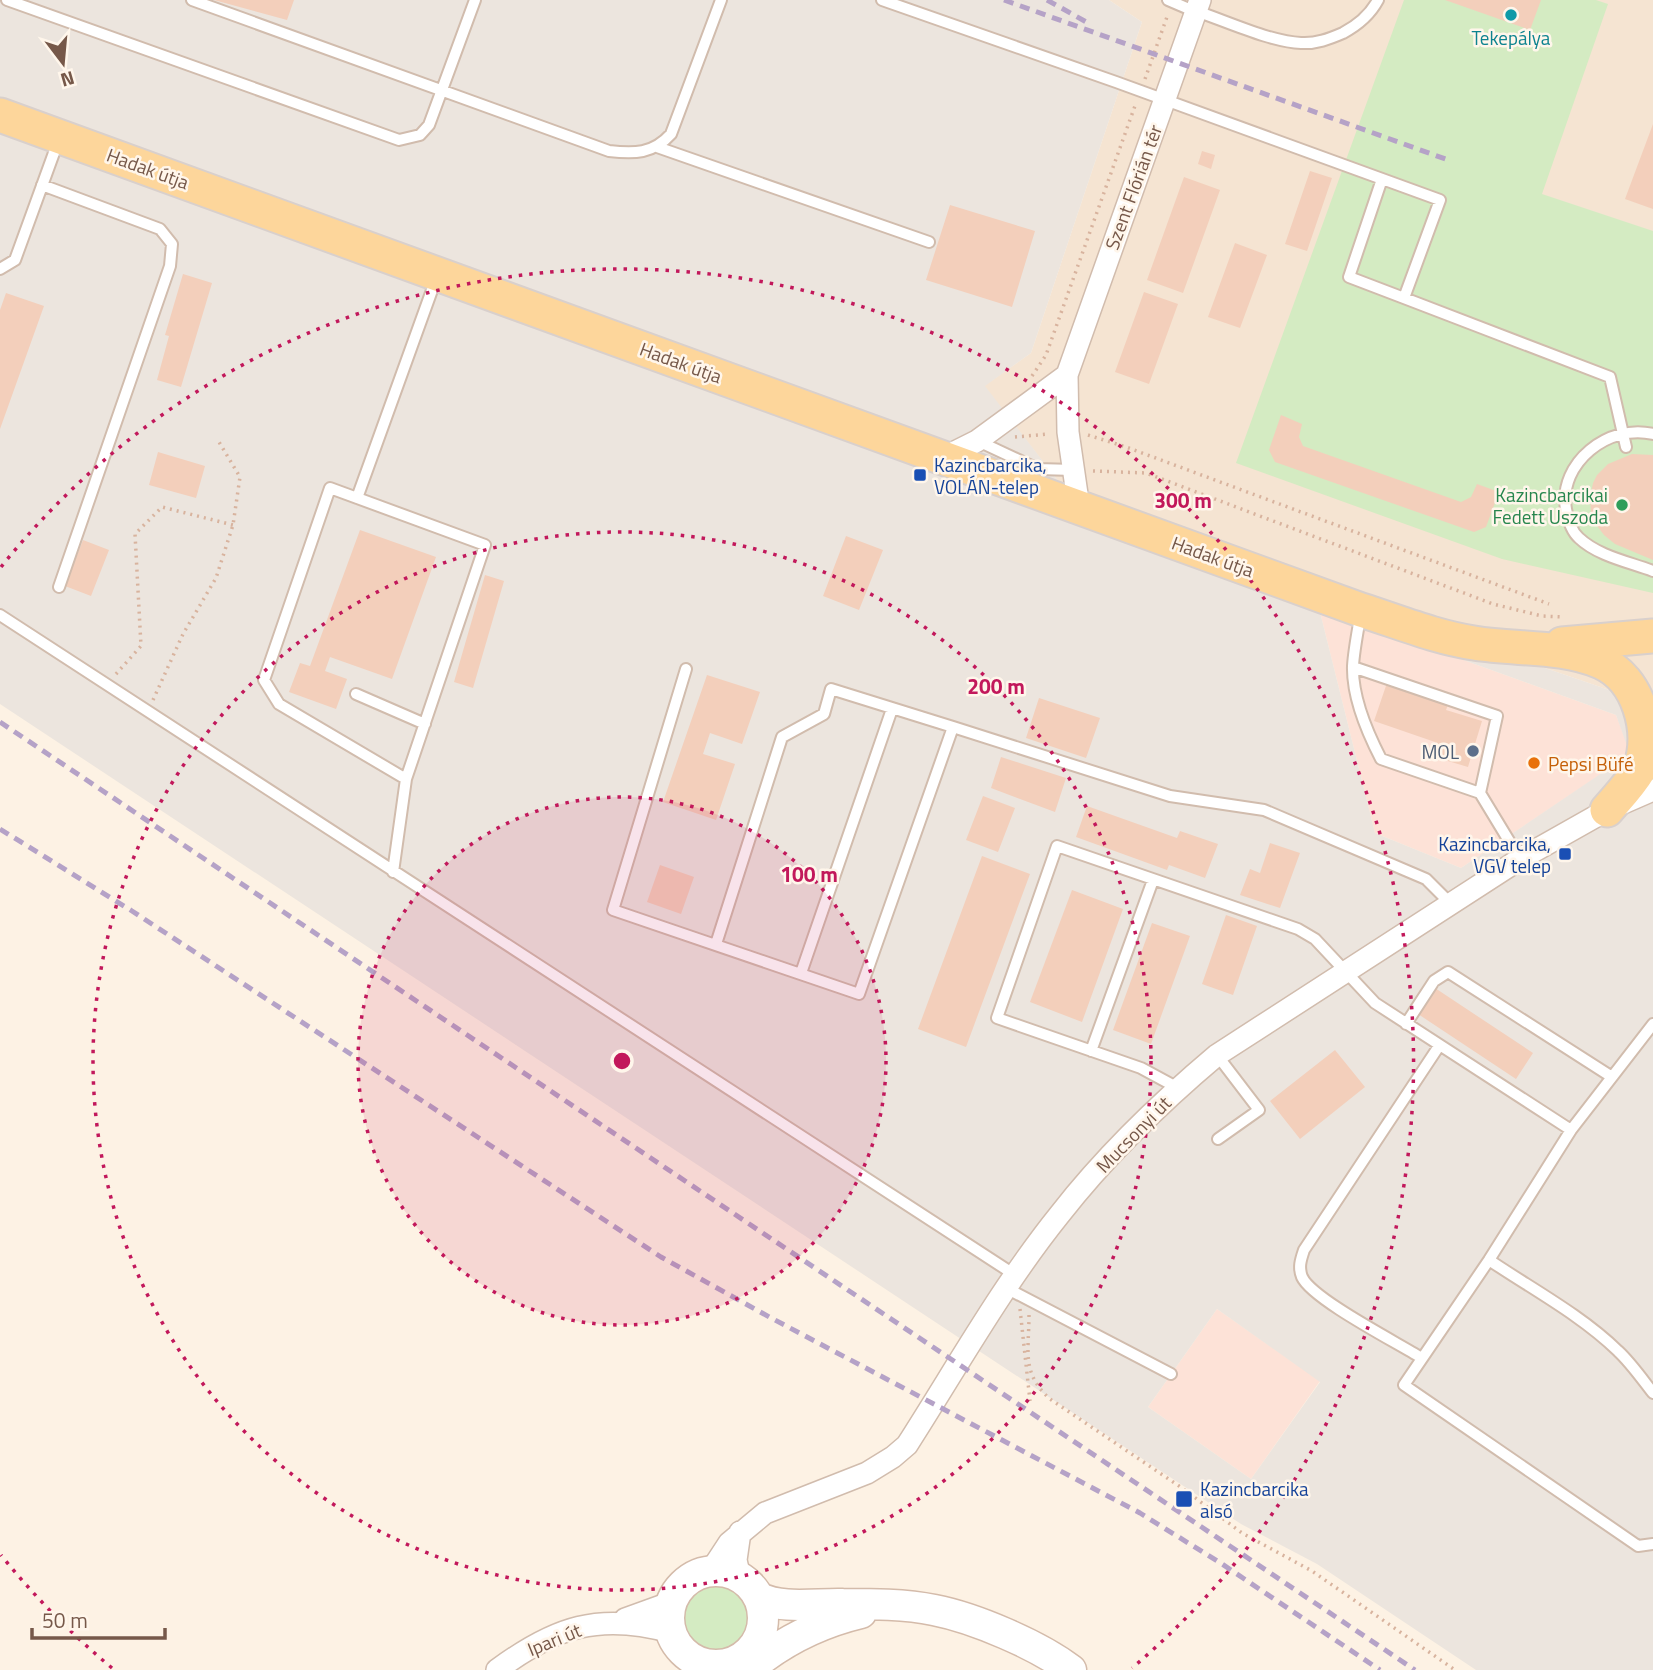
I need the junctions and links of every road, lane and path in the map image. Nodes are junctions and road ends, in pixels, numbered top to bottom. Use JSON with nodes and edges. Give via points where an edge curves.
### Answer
{"nodes":[{"id":1,"x":7,"y":0,"type":"edge"},
{"id":2,"x":192,"y":0,"type":"edge"},
{"id":3,"x":475,"y":0,"type":"edge"},
{"id":4,"x":721,"y":0,"type":"edge"},
{"id":5,"x":881,"y":0,"type":"edge"},
{"id":6,"x":1378,"y":0,"type":"edge"},
{"id":7,"x":1170,"y":1,"type":"edge"},
{"id":8,"x":1197,"y":8,"type":"edge"},
{"id":9,"x":442,"y":90,"type":"junction"},
{"id":10,"x":1140,"y":92,"type":"junction"},
{"id":11,"x":1164,"y":100,"type":"junction"},
{"id":12,"x":0,"y":115,"type":"edge"},
{"id":13,"x":60,"y":136,"type":"junction"},
{"id":14,"x":657,"y":147,"type":"junction"},
{"id":15,"x":1382,"y":179,"type":"junction"},
{"id":16,"x":42,"y":185,"type":"junction"},
{"id":17,"x":929,"y":242,"type":"dead end"},
{"id":18,"x":0,"y":269,"type":"edge"},
{"id":19,"x":438,"y":273,"type":"junction"},
{"id":20,"x":1404,"y":298,"type":"junction"},
{"id":21,"x":1067,"y":375,"type":"junction"},
{"id":22,"x":1028,"y":381,"type":"dead end"},
{"id":23,"x":1068,"y":432,"type":"junction"},
{"id":24,"x":1622,"y":433,"type":"junction"},
{"id":25,"x":1653,"y":434,"type":"edge"},
{"id":26,"x":977,"y":440,"type":"junction"},
{"id":27,"x":219,"y":442,"type":"dead end"},
{"id":28,"x":1626,"y":447,"type":"dead end"},
{"id":29,"x":943,"y":457,"type":"junction"},
{"id":30,"x":1074,"y":470,"type":"junction"},
{"id":31,"x":357,"y":498,"type":"junction"},
{"id":32,"x":1079,"y":508,"type":"junction"},
{"id":33,"x":233,"y":525,"type":"junction"},
{"id":34,"x":1653,"y":571,"type":"edge"},
{"id":35,"x":59,"y":587,"type":"dead end"},
{"id":36,"x":1549,"y":604,"type":"dead end"},
{"id":37,"x":1361,"y":610,"type":"junction"},
{"id":38,"x":0,"y":615,"type":"edge"},
{"id":39,"x":1576,"y":617,"type":"dead end"},
{"id":40,"x":1653,"y":636,"type":"edge"},
{"id":41,"x":1528,"y":647,"type":"junction"},
{"id":42,"x":1353,"y":667,"type":"junction"},
{"id":43,"x":686,"y":668,"type":"dead end"},
{"id":44,"x":107,"y":685,"type":"junction"},
{"id":45,"x":356,"y":694,"type":"dead end"},
{"id":46,"x":892,"y":709,"type":"junction"},
{"id":47,"x":148,"y":712,"type":"junction"},
{"id":48,"x":425,"y":724,"type":"junction"},
{"id":49,"x":953,"y":727,"type":"junction"},
{"id":50,"x":406,"y":779,"type":"junction"},
{"id":51,"x":1653,"y":790,"type":"edge"},
{"id":52,"x":1480,"y":793,"type":"junction"},
{"id":53,"x":1607,"y":810,"type":"junction"},
{"id":54,"x":1520,"y":859,"type":"junction"},
{"id":55,"x":393,"y":872,"type":"junction"},
{"id":56,"x":1153,"y":880,"type":"junction"},
{"id":57,"x":1450,"y":904,"type":"junction"},
{"id":58,"x":716,"y":944,"type":"junction"},
{"id":59,"x":1345,"y":971,"type":"junction"},
{"id":60,"x":801,"y":973,"type":"junction"},
{"id":61,"x":1406,"y":1024,"type":"junction"},
{"id":62,"x":1653,"y":1024,"type":"edge"},
{"id":63,"x":1439,"y":1046,"type":"junction"},
{"id":64,"x":1091,"y":1051,"type":"junction"},
{"id":65,"x":1217,"y":1055,"type":"junction"},
{"id":66,"x":1612,"y":1077,"type":"junction"},
{"id":67,"x":1178,"y":1088,"type":"junction"},
{"id":68,"x":1571,"y":1130,"type":"junction"},
{"id":69,"x":1218,"y":1139,"type":"dead end"},
{"id":70,"x":1489,"y":1260,"type":"junction"},
{"id":71,"x":1013,"y":1286,"type":"junction"},
{"id":72,"x":1030,"y":1301,"type":"junction"},
{"id":73,"x":1420,"y":1357,"type":"junction"},
{"id":74,"x":1171,"y":1374,"type":"dead end"},
{"id":75,"x":1653,"y":1393,"type":"edge"},
{"id":76,"x":1030,"y":1401,"type":"dead end"},
{"id":77,"x":740,"y":1532,"type":"junction"},
{"id":78,"x":1653,"y":1545,"type":"edge"},
{"id":79,"x":710,"y":1572,"type":"junction"},
{"id":80,"x":749,"y":1587,"type":"junction"},
{"id":81,"x":672,"y":1602,"type":"junction"},
{"id":82,"x":805,"y":1605,"type":"junction"},
{"id":83,"x":892,"y":1607,"type":"junction"},
{"id":84,"x":616,"y":1621,"type":"junction"},
{"id":85,"x":762,"y":1630,"type":"junction"},
{"id":86,"x":671,"y":1632,"type":"junction"},
{"id":87,"x":705,"y":1666,"type":"edge"},
{"id":88,"x":497,"y":1670,"type":"edge"},
{"id":89,"x":748,"y":1670,"type":"edge"},
{"id":90,"x":1071,"y":1670,"type":"edge"},
{"id":91,"x":1455,"y":1670,"type":"edge"}],
"edges":[{"from":1,"to":9,"type":"lane","via":[[399,140],[425,130]]},
{"from":2,"to":9,"type":"lane"},
{"from":3,"to":9,"type":"lane"},
{"from":4,"to":14,"type":"lane","via":[[671,134]]},
{"from":5,"to":10,"type":"lane"},
{"from":6,"to":8,"type":"lane","via":[[1372,12],[1353,28],[1326,40],[1301,43],[1278,39]]},
{"from":7,"to":8,"type":"lane"},
{"from":7,"to":10,"type":"path"},
{"from":8,"to":11,"type":"street","name":"Szent Flórián tér"},
{"from":9,"to":14,"type":"lane","via":[[609,151],[638,153]]},
{"from":10,"to":11,"type":"lane"},
{"from":10,"to":22,"type":"path","via":[[1046,355]]},
{"from":11,"to":15,"type":"lane"},
{"from":11,"to":21,"type":"street","name":"Szent Flórián tér"},
{"from":12,"to":13,"type":"main road","name":"Hadak útja"},
{"from":13,"to":16,"type":"lane"},
{"from":13,"to":19,"type":"main road","name":"Hadak útja"},
{"from":14,"to":17,"type":"lane"},
{"from":15,"to":20,"type":"lane","via":[[1349,277]]},
{"from":15,"to":20,"type":"lane","via":[[1440,200]]},
{"from":16,"to":18,"type":"lane","via":[[15,260]]},
{"from":16,"to":35,"type":"lane","via":[[160,229],[172,244],[170,266]]},
{"from":19,"to":29,"type":"main road","name":"Hadak útja"},
{"from":19,"to":31,"type":"lane"},
{"from":20,"to":24,"type":"lane","via":[[1610,376]]},
{"from":21,"to":23,"type":"street","name":"Szent Flórián tér"},
{"from":21,"to":26,"type":"street"},
{"from":23,"to":26,"type":"path"},
{"from":23,"to":30,"type":"street","name":"Szent Flórián tér"},
{"from":23,"to":36,"type":"path","via":[[1126,447]]},
{"from":24,"to":25,"type":"lane"},
{"from":24,"to":28,"type":"lane"},
{"from":24,"to":34,"type":"lane","via":[[1584,454],[1567,485],[1567,516],[1577,537],[1591,548]]},
{"from":26,"to":29,"type":"street"},
{"from":26,"to":30,"type":"lane","via":[[1038,469]]},
{"from":27,"to":33,"type":"path","via":[[240,477]]},
{"from":29,"to":32,"type":"main road","name":"Hadak útja"},
{"from":30,"to":32,"type":"street","name":"Szent Flórián tér"},
{"from":30,"to":39,"type":"path","via":[[1146,473],[1493,604],[1542,617]]},
{"from":31,"to":48,"type":"lane","via":[[485,545]]},
{"from":31,"to":50,"type":"lane","via":[[330,488],[264,680],[279,704]]},
{"from":32,"to":37,"type":"main road","name":"Hadak útja"},
{"from":33,"to":44,"type":"path","via":[[162,507],[135,534],[141,646]]},
{"from":33,"to":47,"type":"path","via":[[216,578],[183,634]]},
{"from":37,"to":41,"type":"main road","name":"Hadak útja","via":[[1437,636]]},
{"from":37,"to":42,"type":"lane"},
{"from":38,"to":44,"type":"lane"},
{"from":40,"to":41,"type":"main road"},
{"from":41,"to":53,"type":"main road","via":[[1604,663],[1637,697],[1646,731],[1640,767]]},
{"from":42,"to":52,"type":"lane","via":[[1362,715],[1381,759]]},
{"from":42,"to":52,"type":"lane","via":[[1497,716]]},
{"from":43,"to":58,"type":"lane","via":[[613,910]]},
{"from":44,"to":47,"type":"lane"},
{"from":45,"to":48,"type":"lane"},
{"from":46,"to":49,"type":"lane"},
{"from":46,"to":58,"type":"lane","via":[[831,690],[824,714],[782,737]]},
{"from":46,"to":60,"type":"lane"},
{"from":47,"to":55,"type":"lane"},
{"from":48,"to":50,"type":"lane"},
{"from":49,"to":57,"type":"lane","via":[[1170,796],[1264,810],[1426,879]]},
{"from":49,"to":60,"type":"lane","via":[[859,994]]},
{"from":50,"to":55,"type":"lane"},
{"from":51,"to":53,"type":"street","name":"Mucsonyi út"},
{"from":52,"to":54,"type":"lane"},
{"from":53,"to":54,"type":"street","name":"Mucsonyi út"},
{"from":54,"to":57,"type":"street","name":"Mucsonyi út"},
{"from":55,"to":71,"type":"lane"},
{"from":56,"to":59,"type":"lane","via":[[1298,929],[1315,939]]},
{"from":56,"to":64,"type":"lane"},
{"from":56,"to":64,"type":"lane","via":[[1057,846],[997,1018]]},
{"from":57,"to":59,"type":"street","name":"Mucsonyi út"},
{"from":58,"to":60,"type":"lane"},
{"from":59,"to":61,"type":"lane","via":[[1375,1003]]},
{"from":59,"to":65,"type":"street","name":"Mucsonyi út"},
{"from":61,"to":63,"type":"lane"},
{"from":61,"to":66,"type":"lane","via":[[1434,981],[1448,972]]},
{"from":62,"to":66,"type":"lane"},
{"from":63,"to":68,"type":"lane"},
{"from":63,"to":73,"type":"lane","via":[[1300,1260],[1303,1279],[1318,1294]]},
{"from":64,"to":67,"type":"lane","via":[[1141,1068]]},
{"from":65,"to":67,"type":"street","name":"Mucsonyi út"},
{"from":65,"to":69,"type":"lane","via":[[1259,1110]]},
{"from":66,"to":68,"type":"lane"},
{"from":67,"to":71,"type":"street","name":"Mucsonyi út","via":[[1083,1186]]},
{"from":68,"to":70,"type":"lane"},
{"from":70,"to":73,"type":"lane"},
{"from":70,"to":75,"type":"lane","via":[[1603,1338]]},
{"from":71,"to":72,"type":"lane"},
{"from":71,"to":76,"type":"path"},
{"from":71,"to":77,"type":"street","name":"Mucsonyi út","via":[[907,1445],[867,1473],[765,1513]]},
{"from":72,"to":74,"type":"lane"},
{"from":72,"to":91,"type":"path","via":[[1030,1372],[1050,1399],[1242,1533],[1312,1571]]},
{"from":73,"to":78,"type":"lane","via":[[1404,1385],[1638,1546]]},
{"from":77,"to":79,"type":"street","name":"Mucsonyi út"},
{"from":77,"to":80,"type":"street","via":[[736,1560]]},
{"from":79,"to":80,"type":"main road","via":[[724,1572]]},
{"from":79,"to":81,"type":"main road","via":[[690,1580]]},
{"from":80,"to":82,"type":"main road","via":[[769,1601]]},
{"from":80,"to":85,"type":"main road","via":[[763,1613]]},
{"from":81,"to":84,"type":"street","name":"Ipari út"},
{"from":81,"to":86,"type":"main road"},
{"from":82,"to":83,"type":"main road"},
{"from":82,"to":85,"type":"main road","via":[[781,1613]]},
{"from":83,"to":89,"type":"main road","via":[[814,1628]]},
{"from":83,"to":90,"type":"main road","via":[[935,1610],[967,1620],[1016,1638]]},
{"from":84,"to":86,"type":"street","name":"Ipari út"},
{"from":84,"to":88,"type":"street","name":"Ipari út","via":[[575,1628],[528,1647]]},
{"from":85,"to":87,"type":"main road","via":[[750,1651],[729,1663]]},
{"from":86,"to":87,"type":"main road","via":[[682,1651]]}]}
